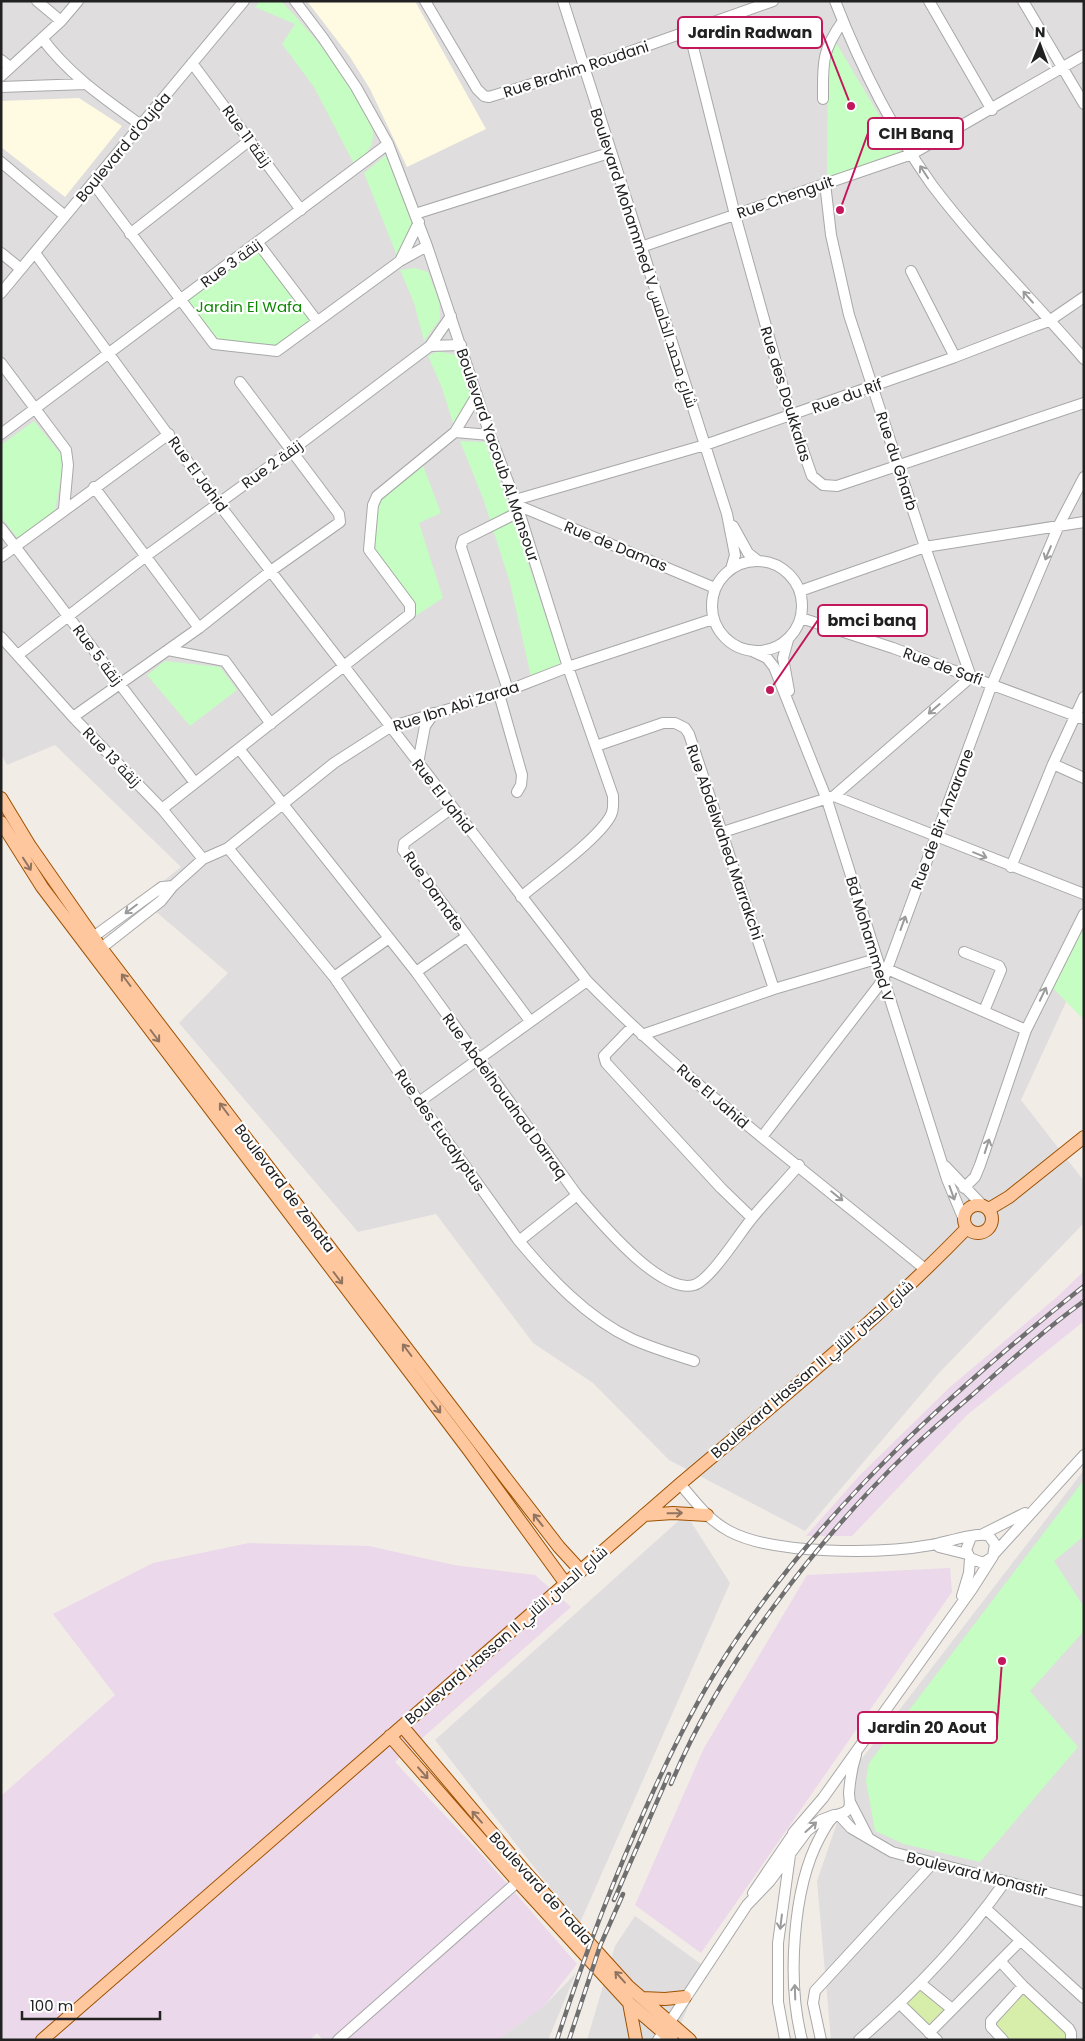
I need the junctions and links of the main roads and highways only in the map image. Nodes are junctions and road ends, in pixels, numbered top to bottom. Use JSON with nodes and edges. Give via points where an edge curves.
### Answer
{"nodes":[{"id":1,"x":1,"y":798,"type":"edge"},
{"id":2,"x":1,"y":822,"type":"edge"},
{"id":3,"x":69,"y":912,"type":"junction"},
{"id":4,"x":1084,"y":1137,"type":"edge"},
{"id":5,"x":985,"y":1207,"type":"junction"},
{"id":6,"x":966,"y":1224,"type":"junction"},
{"id":7,"x":424,"y":1382,"type":"junction"},
{"id":8,"x":644,"y":1515,"type":"junction"},
{"id":9,"x":707,"y":1515,"type":"road end"},
{"id":10,"x":559,"y":1547,"type":"junction"},
{"id":11,"x":547,"y":1556,"type":"junction"},
{"id":12,"x":581,"y":1571,"type":"junction"},
{"id":13,"x":566,"y":1584,"type":"junction"},
{"id":14,"x":402,"y":1726,"type":"junction"},
{"id":15,"x":390,"y":1736,"type":"junction"},
{"id":16,"x":522,"y":1878,"type":"junction"},
{"id":17,"x":685,"y":1997,"type":"road end"},
{"id":18,"x":642,"y":1998,"type":"junction"},
{"id":19,"x":629,"y":2003,"type":"junction"},
{"id":20,"x":665,"y":2034,"type":"edge"},
{"id":21,"x":42,"y":2040,"type":"edge"},
{"id":22,"x":636,"y":2040,"type":"edge"},
{"id":23,"x":690,"y":2040,"type":"edge"}],
"edges":[{"from":1,"to":3,"type":"main road","name":"Boulevard de Zenata"},
{"from":2,"to":3,"type":"main road","name":"Boulevard de Zenata","one_way":true,"via":[[28,866]]},
{"from":3,"to":7,"type":"main road","name":"Boulevard de Zenata"},
{"from":4,"to":5,"type":"main road","via":[[1009,1196]]},
{"from":5,"to":6,"type":"main road","via":[[969,1208]]},
{"from":5,"to":6,"type":"main road","via":[[992,1218],[989,1228],[976,1233]]},
{"from":6,"to":8,"type":"main road","name":"Boulevard Hassan II شارع الحسن الثاني","via":[[925,1269],[777,1402]]},
{"from":10,"to":7,"type":"main road","name":"Boulevard de Zenata","one_way":true},
{"from":7,"to":11,"type":"main road","name":"Boulevard de Zenata","one_way":true},
{"from":8,"to":9,"type":"main road","one_way":true},
{"from":8,"to":12,"type":"main road","name":"Boulevard Hassan II شارع الحسن الثاني"},
{"from":10,"to":11,"type":"main road"},
{"from":10,"to":12,"type":"main road","name":"Boulevard de Zenata"},
{"from":11,"to":13,"type":"main road","name":"Boulevard de Zenata"},
{"from":12,"to":13,"type":"main road","name":"Boulevard Hassan II شارع الحسن الثاني"},
{"from":13,"to":14,"type":"main road","name":"Boulevard Hassan II شارع الحسن الثاني"},
{"from":14,"to":15,"type":"main road","name":"Boulevard Hassan II شارع الحسن الثاني"},
{"from":16,"to":14,"type":"main road","name":"Boulevard de Tadla","one_way":true},
{"from":15,"to":16,"type":"main road","name":"Boulevard de Tadla","one_way":true},
{"from":15,"to":21,"type":"main road","name":"Boulevard Hassan II شارع الحسن الثاني"},
{"from":18,"to":16,"type":"main road","name":"Boulevard de Tadla","one_way":true},
{"from":16,"to":19,"type":"main road","name":"Boulevard de Tadla"},
{"from":17,"to":18,"type":"main road"},
{"from":18,"to":20,"type":"main road","name":"Boulevard de Tadla"},
{"from":19,"to":20,"type":"main road","name":"Boulevard de Tadla"},
{"from":19,"to":22,"type":"main road"},
{"from":20,"to":23,"type":"main road","name":"Boulevard de Tadla"}]}
